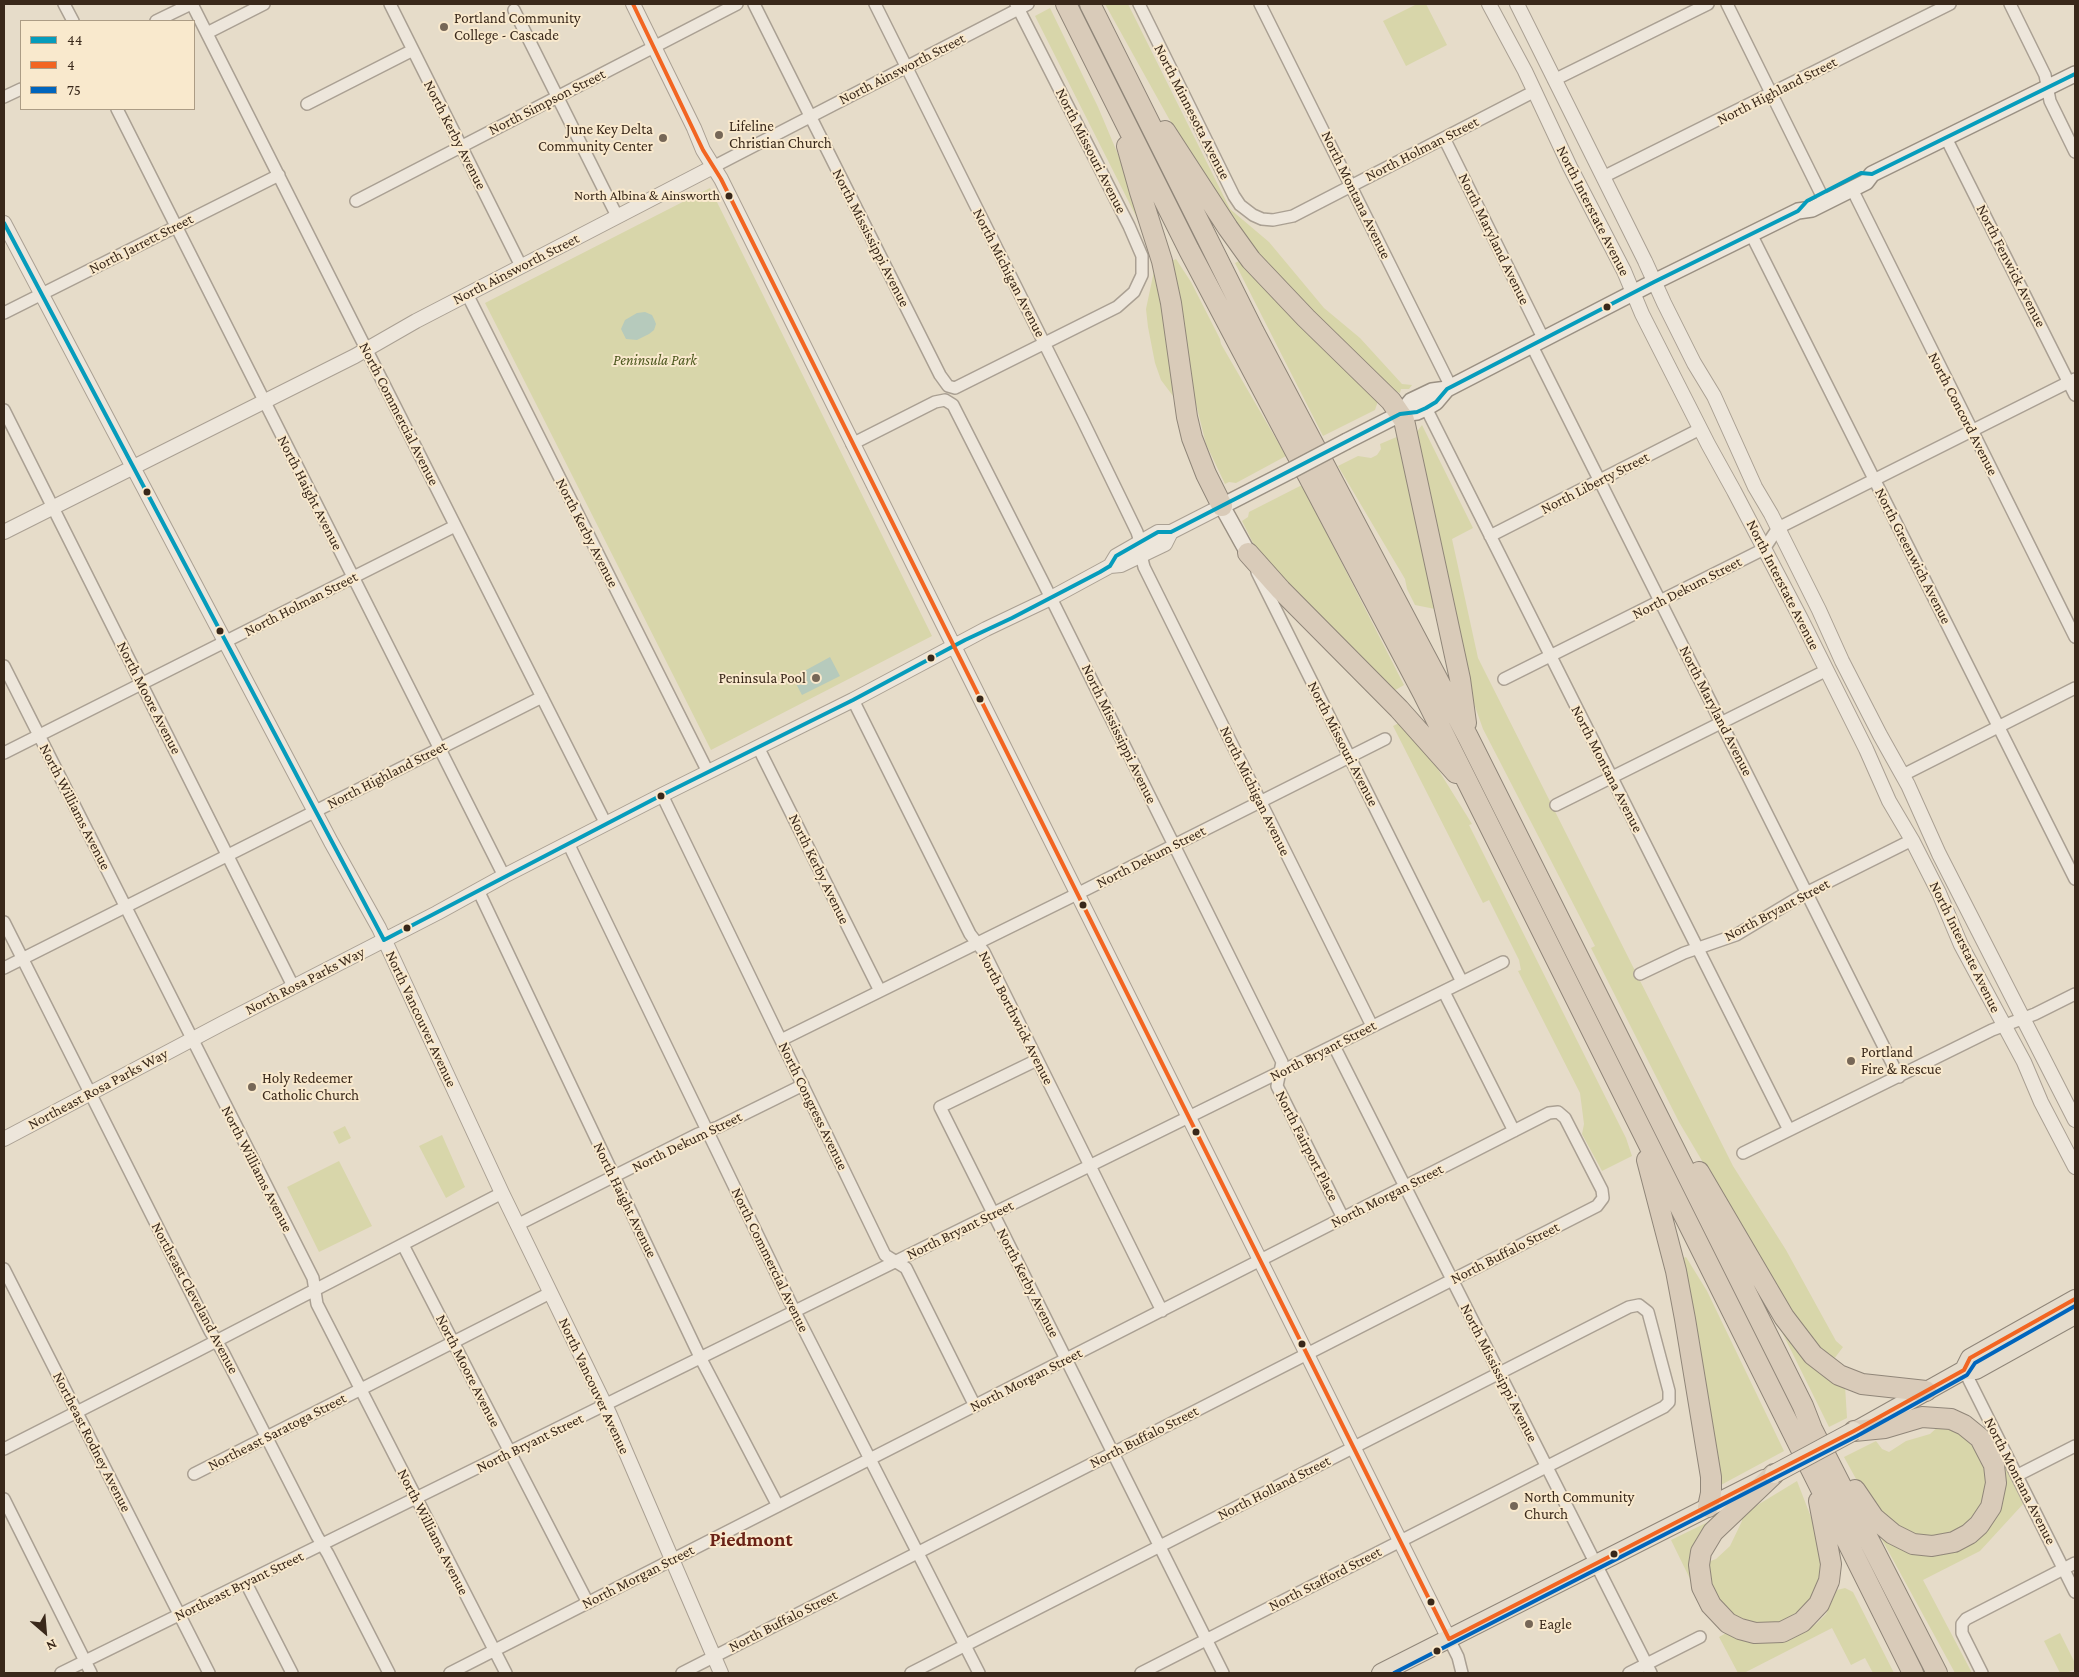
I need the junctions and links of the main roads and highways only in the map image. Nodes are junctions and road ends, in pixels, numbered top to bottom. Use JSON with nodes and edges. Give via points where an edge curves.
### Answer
{"nodes":[{"id":1,"x":1066,"y":4,"type":"edge"},
{"id":2,"x":1090,"y":4,"type":"edge"},
{"id":3,"x":1115,"y":54,"type":"junction"},
{"id":4,"x":2075,"y":74,"type":"edge"},
{"id":5,"x":1115,"y":103,"type":"junction"},
{"id":6,"x":1872,"y":174,"type":"junction"},
{"id":7,"x":1798,"y":211,"type":"junction"},
{"id":8,"x":1449,"y":388,"type":"junction"},
{"id":9,"x":1400,"y":414,"type":"junction"},
{"id":10,"x":1222,"y":506,"type":"junction"},
{"id":11,"x":1248,"y":553,"type":"joint"},
{"id":12,"x":1468,"y":737,"type":"junction"},
{"id":13,"x":1472,"y":791,"type":"junction"},
{"id":14,"x":1634,"y":1115,"type":"junction"},
{"id":15,"x":1660,"y":1122,"type":"junction"},
{"id":16,"x":2075,"y":1299,"type":"edge"},
{"id":17,"x":2075,"y":1315,"type":"edge"},
{"id":18,"x":1964,"y":1370,"type":"junction"},
{"id":19,"x":1926,"y":1391,"type":"junction"},
{"id":20,"x":1803,"y":1406,"type":"junction"},
{"id":21,"x":1854,"y":1431,"type":"junction"},
{"id":22,"x":1812,"y":1472,"type":"junction"},
{"id":23,"x":1774,"y":1474,"type":"junction"},
{"id":24,"x":1708,"y":1507,"type":"junction"},
{"id":25,"x":1381,"y":1673,"type":"edge"},
{"id":26,"x":1912,"y":1673,"type":"edge"},
{"id":27,"x":1937,"y":1673,"type":"edge"}],
"edges":[{"from":1,"to":5,"type":"highway"},
{"from":2,"to":3,"type":"highway"},
{"from":3,"to":9,"type":"highway","via":[[1251,260],[1392,401]]},
{"from":3,"to":12,"type":"highway","via":[[1290,401]]},
{"from":4,"to":6,"type":"main road","name":"North Rosa Parks Way"},
{"from":5,"to":10,"type":"highway","via":[[1162,261],[1192,438]]},
{"from":5,"to":13,"type":"highway"},
{"from":6,"to":7,"type":"main road","name":"North Rosa Parks Way","via":[[1866,182],[1812,210]]},
{"from":6,"to":7,"type":"main road","name":"North Rosa Parks Way","via":[[1862,173],[1807,201]]},
{"from":7,"to":8,"type":"main road","name":"North Rosa Parks Way"},
{"from":8,"to":9,"type":"main road","name":"North Rosa Parks Way","via":[[1432,391],[1411,401]]},
{"from":8,"to":9,"type":"main road","name":"North Rosa Parks Way","via":[[1426,408]]},
{"from":9,"to":10,"type":"main road","name":"North Rosa Parks Way","bridge":true},
{"from":9,"to":12,"type":"highway","via":[[1460,679]]},
{"from":10,"to":11,"type":"main road","name":"North Missouri Avenue"},
{"from":11,"to":13,"type":"highway","via":[[1399,709]]},
{"from":12,"to":15,"type":"highway"},
{"from":13,"to":14,"type":"highway"},
{"from":14,"to":22,"type":"highway"},
{"from":14,"to":24,"type":"highway","via":[[1678,1280],[1711,1477]]},
{"from":15,"to":19,"type":"highway","via":[[1674,1129],[1784,1317],[1813,1355],[1839,1375],[1862,1384]]},
{"from":15,"to":20,"type":"highway"},
{"from":16,"to":18,"type":"main road","via":[[1970,1358]]},
{"from":17,"to":18,"type":"main road","via":[[1976,1370]]},
{"from":18,"to":19,"type":"main road"},
{"from":19,"to":21,"type":"main road"},
{"from":20,"to":21,"type":"highway","via":[[1820,1425],[1853,1487],[1874,1518],[1902,1540],[1932,1546],[1954,1542],[1970,1534],[1986,1516],[1995,1495],[1994,1465],[1980,1438],[1964,1425],[1944,1417],[1922,1417],[1885,1428]]},
{"from":20,"to":27,"type":"highway","via":[[1816,1438]]},
{"from":21,"to":23,"type":"main road","bridge":true},
{"from":22,"to":23,"type":"highway","via":[[1830,1558],[1826,1593],[1802,1622],[1782,1632],[1755,1633],[1728,1623],[1715,1610],[1702,1587],[1699,1565],[1713,1532]]},
{"from":22,"to":26,"type":"highway"},
{"from":23,"to":24,"type":"main road"},
{"from":24,"to":25,"type":"main road"}]}
